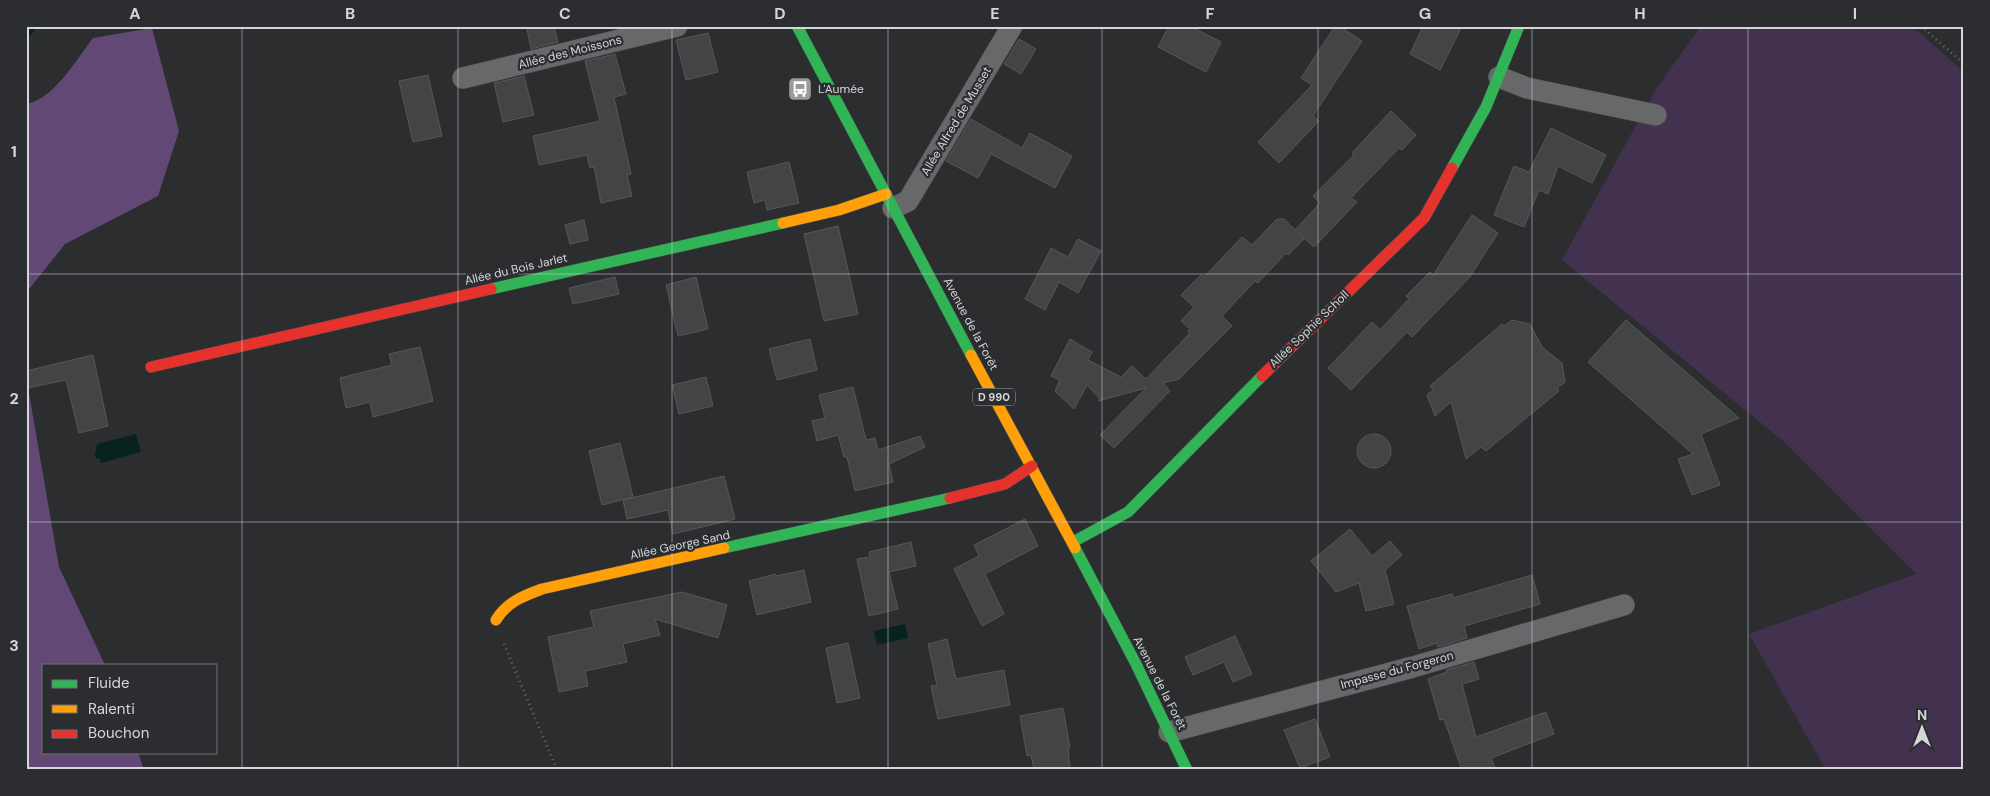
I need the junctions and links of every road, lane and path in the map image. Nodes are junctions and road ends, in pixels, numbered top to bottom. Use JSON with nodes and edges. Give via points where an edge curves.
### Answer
{"nodes":[{"id":1,"x":677,"y":26,"type":"edge"},
{"id":2,"x":797,"y":26,"type":"edge"},
{"id":3,"x":1012,"y":26,"type":"edge"},
{"id":4,"x":1519,"y":26,"type":"edge"},
{"id":5,"x":1921,"y":26,"type":"edge"},
{"id":6,"x":1964,"y":64,"type":"edge"},
{"id":7,"x":1499,"y":77,"type":"junction"},
{"id":8,"x":463,"y":78,"type":"dead end"},
{"id":9,"x":1656,"y":115,"type":"dead end"},
{"id":10,"x":890,"y":201,"type":"junction"},
{"id":11,"x":151,"y":367,"type":"dead end"},
{"id":12,"x":1032,"y":466,"type":"junction"},
{"id":13,"x":1073,"y":542,"type":"junction"},
{"id":14,"x":1624,"y":605,"type":"dead end"},
{"id":15,"x":496,"y":620,"type":"joint"},
{"id":16,"x":1169,"y":732,"type":"junction"},
{"id":17,"x":558,"y":770,"type":"edge"},
{"id":18,"x":1187,"y":770,"type":"edge"}],
"edges":[{"from":1,"to":8,"type":"street","name":"Allée des Moissons"},
{"from":2,"to":10,"type":"street","name":"Avenue de la Forêt","number":"D 990"},
{"from":3,"to":10,"type":"street","name":"Allée Alfred de Musset","via":[[908,201]]},
{"from":4,"to":7,"type":"street","name":"Allée Sophie Scholl"},
{"from":5,"to":6,"type":"path"},
{"from":7,"to":9,"type":"street","via":[[1527,88]]},
{"from":7,"to":13,"type":"street","name":"Allée Sophie Scholl","via":[[1486,107],[1424,218],[1281,356],[1128,512]]},
{"from":10,"to":11,"type":"street","name":"Allée du Bois Jarlet"},
{"from":10,"to":12,"type":"street","name":"Avenue de la Forêt","number":"D 990"},
{"from":12,"to":13,"type":"street","name":"Avenue de la Forêt","number":"D 990"},
{"from":12,"to":15,"type":"street","name":"Allée George Sand","via":[[994,488],[542,589],[511,601]]},
{"from":13,"to":16,"type":"street","name":"Avenue de la Forêt","number":"D 990"},
{"from":14,"to":16,"type":"street","name":"Impasse du Forgeron","via":[[1413,667]]},
{"from":15,"to":17,"type":"path"},
{"from":16,"to":18,"type":"street","name":"Avenue de la Forêt","number":"D 990"}]}
